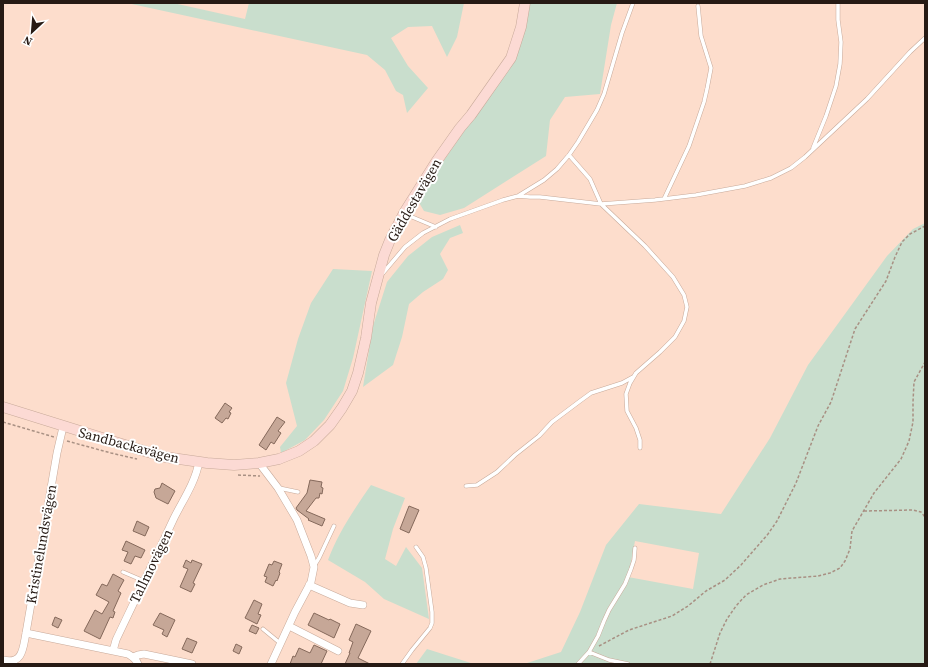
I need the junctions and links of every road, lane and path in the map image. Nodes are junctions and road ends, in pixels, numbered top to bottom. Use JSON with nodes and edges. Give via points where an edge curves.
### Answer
{"nodes":[{"id":1,"x":525,"y":3,"type":"edge"},
{"id":2,"x":633,"y":3,"type":"edge"},
{"id":3,"x":838,"y":3,"type":"edge"},
{"id":4,"x":698,"y":6,"type":"dead end"},
{"id":5,"x":925,"y":38,"type":"edge"},
{"id":6,"x":812,"y":151,"type":"junction"},
{"id":7,"x":569,"y":156,"type":"junction"},
{"id":8,"x":518,"y":196,"type":"junction"},
{"id":9,"x":664,"y":199,"type":"junction"},
{"id":10,"x":601,"y":204,"type":"junction"},
{"id":11,"x":404,"y":213,"type":"junction"},
{"id":12,"x":925,"y":226,"type":"edge"},
{"id":13,"x":436,"y":227,"type":"junction"},
{"id":14,"x":377,"y":282,"type":"junction"},
{"id":15,"x":925,"y":362,"type":"edge"},
{"id":16,"x":634,"y":377,"type":"junction"},
{"id":17,"x":3,"y":408,"type":"edge"},
{"id":18,"x":63,"y":427,"type":"junction"},
{"id":19,"x":640,"y":448,"type":"dead end"},
{"id":20,"x":199,"y":462,"type":"junction"},
{"id":21,"x":259,"y":463,"type":"junction"},
{"id":22,"x":466,"y":486,"type":"dead end"},
{"id":23,"x":278,"y":488,"type":"junction"},
{"id":24,"x":298,"y":492,"type":"dead end"},
{"id":25,"x":864,"y":511,"type":"junction"},
{"id":26,"x":925,"y":517,"type":"edge"},
{"id":27,"x":334,"y":526,"type":"dead end"},
{"id":28,"x":416,"y":547,"type":"dead end"},
{"id":29,"x":635,"y":548,"type":"dead end"},
{"id":30,"x":314,"y":567,"type":"junction"},
{"id":31,"x":123,"y":572,"type":"dead end"},
{"id":32,"x":144,"y":581,"type":"junction"},
{"id":33,"x":309,"y":585,"type":"junction"},
{"id":34,"x":363,"y":605,"type":"dead end"},
{"id":35,"x":289,"y":626,"type":"junction"},
{"id":36,"x":263,"y":629,"type":"dead end"},
{"id":37,"x":26,"y":633,"type":"junction"},
{"id":38,"x":280,"y":643,"type":"junction"},
{"id":39,"x":338,"y":650,"type":"dead end"},
{"id":40,"x":113,"y":651,"type":"junction"},
{"id":41,"x":589,"y":652,"type":"junction"},
{"id":42,"x":133,"y":657,"type":"junction"},
{"id":43,"x":3,"y":660,"type":"edge"},
{"id":44,"x":17,"y":662,"type":"edge"},
{"id":45,"x":138,"y":664,"type":"edge"},
{"id":46,"x":192,"y":664,"type":"edge"},
{"id":47,"x":270,"y":664,"type":"edge"},
{"id":48,"x":402,"y":664,"type":"edge"},
{"id":49,"x":578,"y":664,"type":"edge"},
{"id":50,"x":628,"y":664,"type":"edge"},
{"id":51,"x":710,"y":664,"type":"edge"}],
"edges":[{"from":1,"to":11,"type":"street","name":"Gäddestavägen","via":[[511,58],[447,146]]},
{"from":2,"to":7,"type":"lane","via":[[604,94],[591,122]]},
{"from":3,"to":6,"type":"lane","via":[[840,64],[836,86]]},
{"from":4,"to":9,"type":"lane","via":[[701,36],[711,68],[709,82],[689,146]]},
{"from":5,"to":6,"type":"lane","via":[[867,99]]},
{"from":6,"to":9,"type":"lane","via":[[792,168],[770,178],[745,186]]},
{"from":7,"to":8,"type":"lane","via":[[544,180]]},
{"from":7,"to":10,"type":"lane","via":[[590,179]]},
{"from":8,"to":10,"type":"lane"},
{"from":8,"to":13,"type":"lane","via":[[450,219]]},
{"from":9,"to":10,"type":"lane"},
{"from":10,"to":16,"type":"lane","via":[[673,277],[684,294],[687,307],[684,321],[675,337]]},
{"from":11,"to":13,"type":"lane"},
{"from":11,"to":14,"type":"street","name":"Gäddestavägen","via":[[384,255]]},
{"from":12,"to":41,"type":"path","via":[[902,242],[886,281],[855,329],[831,402],[818,426],[796,483],[768,534],[742,565],[688,606],[672,616],[629,630]]},
{"from":13,"to":14,"type":"lane","via":[[405,247],[384,270]]},
{"from":14,"to":21,"type":"street","name":"Gäddestavägen","via":[[358,373],[352,391],[342,408],[314,441],[299,451]]},
{"from":15,"to":25,"type":"path","via":[[914,382],[913,422],[901,459],[874,493]]},
{"from":16,"to":19,"type":"lane","via":[[626,394],[627,410],[636,428]]},
{"from":16,"to":22,"type":"lane","via":[[591,393],[552,422],[497,472],[477,485]]},
{"from":17,"to":18,"type":"street","name":"Sandbackavägen"},
{"from":18,"to":20,"type":"street","name":"Sandbackavägen","via":[[165,457]]},
{"from":18,"to":37,"type":"street","name":"Kristinelundsvägen"},
{"from":20,"to":21,"type":"street","name":"Sandbackavägen","via":[[234,465]]},
{"from":20,"to":32,"type":"street","name":"Tallmovägen","via":[[197,473]]},
{"from":21,"to":23,"type":"street"},
{"from":23,"to":24,"type":"lane"},
{"from":23,"to":30,"type":"street","via":[[297,520]]},
{"from":25,"to":26,"type":"path","via":[[913,510],[921,512]]},
{"from":25,"to":51,"type":"path","via":[[852,531],[850,549],[840,568],[818,576],[780,578],[746,595],[727,619]]},
{"from":27,"to":30,"type":"lane"},
{"from":28,"to":48,"type":"lane","via":[[423,557],[426,568],[432,623]]},
{"from":29,"to":41,"type":"lane","via":[[634,560],[627,579]]},
{"from":30,"to":33,"type":"street"},
{"from":31,"to":32,"type":"lane"},
{"from":32,"to":40,"type":"street","name":"Tallmovägen"},
{"from":33,"to":34,"type":"street","via":[[350,603]]},
{"from":33,"to":35,"type":"street"},
{"from":35,"to":38,"type":"street"},
{"from":35,"to":39,"type":"street"},
{"from":36,"to":38,"type":"lane"},
{"from":37,"to":40,"type":"street"},
{"from":37,"to":44,"type":"street","name":"Kristinelundsvägen"},
{"from":38,"to":47,"type":"street"},
{"from":40,"to":42,"type":"street"},
{"from":41,"to":49,"type":"lane"},
{"from":41,"to":50,"type":"lane"},
{"from":42,"to":45,"type":"street"},
{"from":42,"to":46,"type":"street","via":[[144,654]]},
{"from":43,"to":44,"type":"street","name":"Kristinelundsvägen"}]}
